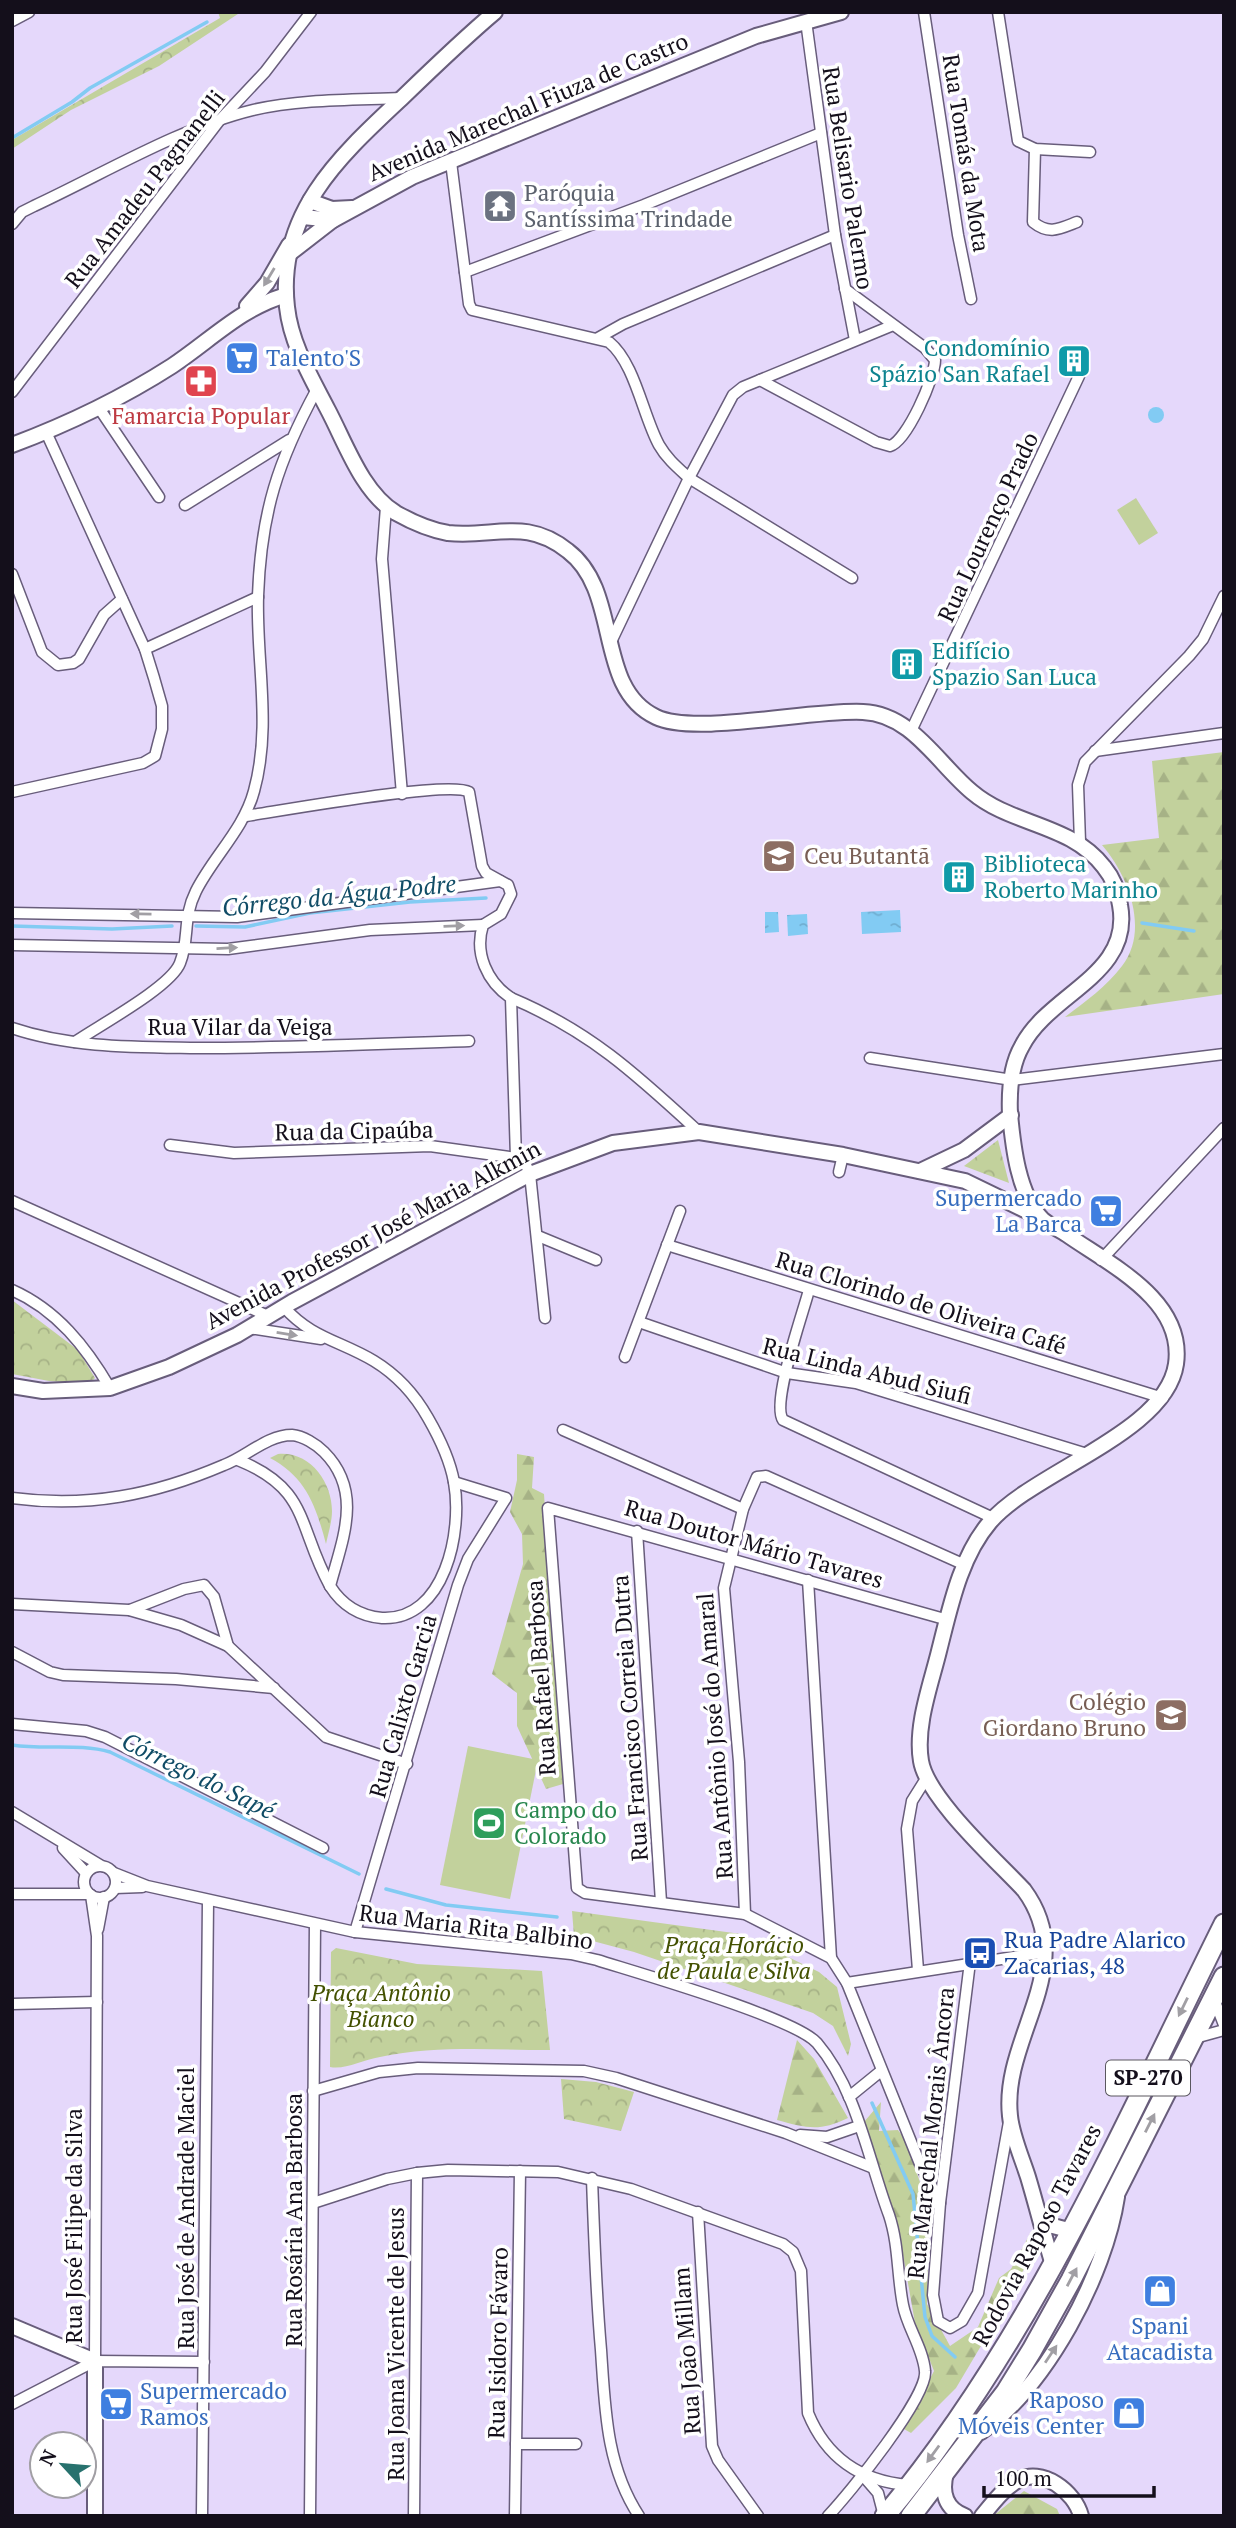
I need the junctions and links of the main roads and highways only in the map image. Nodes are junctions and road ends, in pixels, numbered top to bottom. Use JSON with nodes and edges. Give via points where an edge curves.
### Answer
{"nodes":[{"id":1,"x":495,"y":12,"type":"edge"},
{"id":2,"x":841,"y":12,"type":"edge"},
{"id":3,"x":310,"y":201,"type":"junction"},
{"id":4,"x":354,"y":207,"type":"junction"},
{"id":5,"x":303,"y":216,"type":"junction"},
{"id":6,"x":333,"y":220,"type":"junction"},
{"id":7,"x":294,"y":236,"type":"junction"},
{"id":8,"x":289,"y":254,"type":"junction"},
{"id":9,"x":286,"y":295,"type":"junction"},
{"id":10,"x":240,"y":315,"type":"junction"},
{"id":11,"x":12,"y":445,"type":"edge"},
{"id":12,"x":1010,"y":1115,"type":"junction"},
{"id":13,"x":952,"y":1156,"type":"junction"},
{"id":14,"x":920,"y":1171,"type":"junction"},
{"id":15,"x":947,"y":1177,"type":"junction"},
{"id":16,"x":1041,"y":1218,"type":"junction"},
{"id":17,"x":12,"y":1386,"type":"edge"},
{"id":18,"x":1224,"y":1924,"type":"edge"},
{"id":19,"x":1224,"y":1977,"type":"edge"},
{"id":20,"x":1041,"y":2218,"type":"junction"},
{"id":21,"x":1072,"y":2231,"type":"junction"},
{"id":22,"x":1053,"y":2265,"type":"junction"},
{"id":23,"x":12,"y":2326,"type":"edge"},
{"id":24,"x":946,"y":2473,"type":"junction"},
{"id":25,"x":95,"y":2516,"type":"edge"},
{"id":26,"x":885,"y":2516,"type":"edge"},
{"id":27,"x":911,"y":2516,"type":"edge"},
{"id":28,"x":965,"y":2516,"type":"edge"},
{"id":29,"x":982,"y":2516,"type":"edge"},
{"id":30,"x":1081,"y":2516,"type":"edge"}],
"edges":[{"from":1,"to":3,"type":"main road","via":[[341,154]]},
{"from":2,"to":4,"type":"main road","name":"Avenida Marechal Fiuza de Castro","via":[[756,36]]},
{"from":3,"to":4,"type":"main road","name":"Avenida Marechal Fiuza de Castro","via":[[332,209]]},
{"from":3,"to":5,"type":"main road"},
{"from":4,"to":6,"type":"main road","name":"Avenida Marechal Fiuza de Castro"},
{"from":5,"to":6,"type":"main road"},
{"from":5,"to":7,"type":"main road"},
{"from":6,"to":8,"type":"main road","name":"Avenida Marechal Fiuza de Castro"},
{"from":7,"to":8,"type":"main road"},
{"from":7,"to":10,"type":"main road","one_way":true,"via":[[267,283]]},
{"from":8,"to":9,"type":"main road"},
{"from":9,"to":10,"type":"main road"},
{"from":9,"to":12,"type":"main road","via":[[298,350],[366,482],[386,506],[443,532],[515,529],[543,535],[574,554],[594,585],[629,697],[652,716],[668,722],[885,715],[911,731],[984,801],[1080,842],[1113,880],[1121,907],[1121,934],[1107,961],[1031,1032],[1017,1055]]},
{"from":10,"to":11,"type":"main road","via":[[176,363],[99,408]]},
{"from":12,"to":13,"type":"main road"},
{"from":12,"to":16,"type":"main road","via":[[1019,1168]]},
{"from":13,"to":14,"type":"main road"},
{"from":13,"to":15,"type":"main road"},
{"from":14,"to":15,"type":"main road","name":"Avenida Professor José Maria Alkmin"},
{"from":14,"to":17,"type":"main road","name":"Avenida Professor José Maria Alkmin","via":[[699,1132],[613,1143],[530,1174],[169,1367],[110,1388],[43,1391]]},
{"from":15,"to":16,"type":"main road","name":"Avenida Professor José Maria Alkmin","via":[[988,1191]]},
{"from":16,"to":20,"type":"main road","name":"Avenida Professor José Maria Alkmin","via":[[1160,1303],[1176,1339],[1176,1367],[1163,1398],[993,1518],[965,1565],[921,1733],[922,1768],[927,1777],[1033,1902],[1044,1930],[1042,1976],[1012,2085],[1010,2118]]},
{"from":18,"to":21,"type":"highway","name":"Rodovia Raposo Tavares","number":"SP-270","one_way":true},
{"from":24,"to":19,"type":"highway","number":"SP-270","one_way":true,"via":[[1032,2350]]},
{"from":20,"to":21,"type":"main road"},
{"from":20,"to":22,"type":"main road"},
{"from":21,"to":22,"type":"highway","name":"Rodovia Raposo Tavares","number":"SP-270"},
{"from":22,"to":26,"type":"highway","name":"Rodovia Raposo Tavares","number":"SP-270","one_way":true,"via":[[997,2362]]},
{"from":23,"to":25,"type":"main road","name":"Rua José Filipe da Silva","via":[[95,2361]]},
{"from":24,"to":27,"type":"highway","number":"SP-270"},
{"from":24,"to":28,"type":"main road","via":[[947,2502]]},
{"from":29,"to":30,"type":"main road","via":[[1015,2481],[1035,2477],[1066,2491]]}]}
